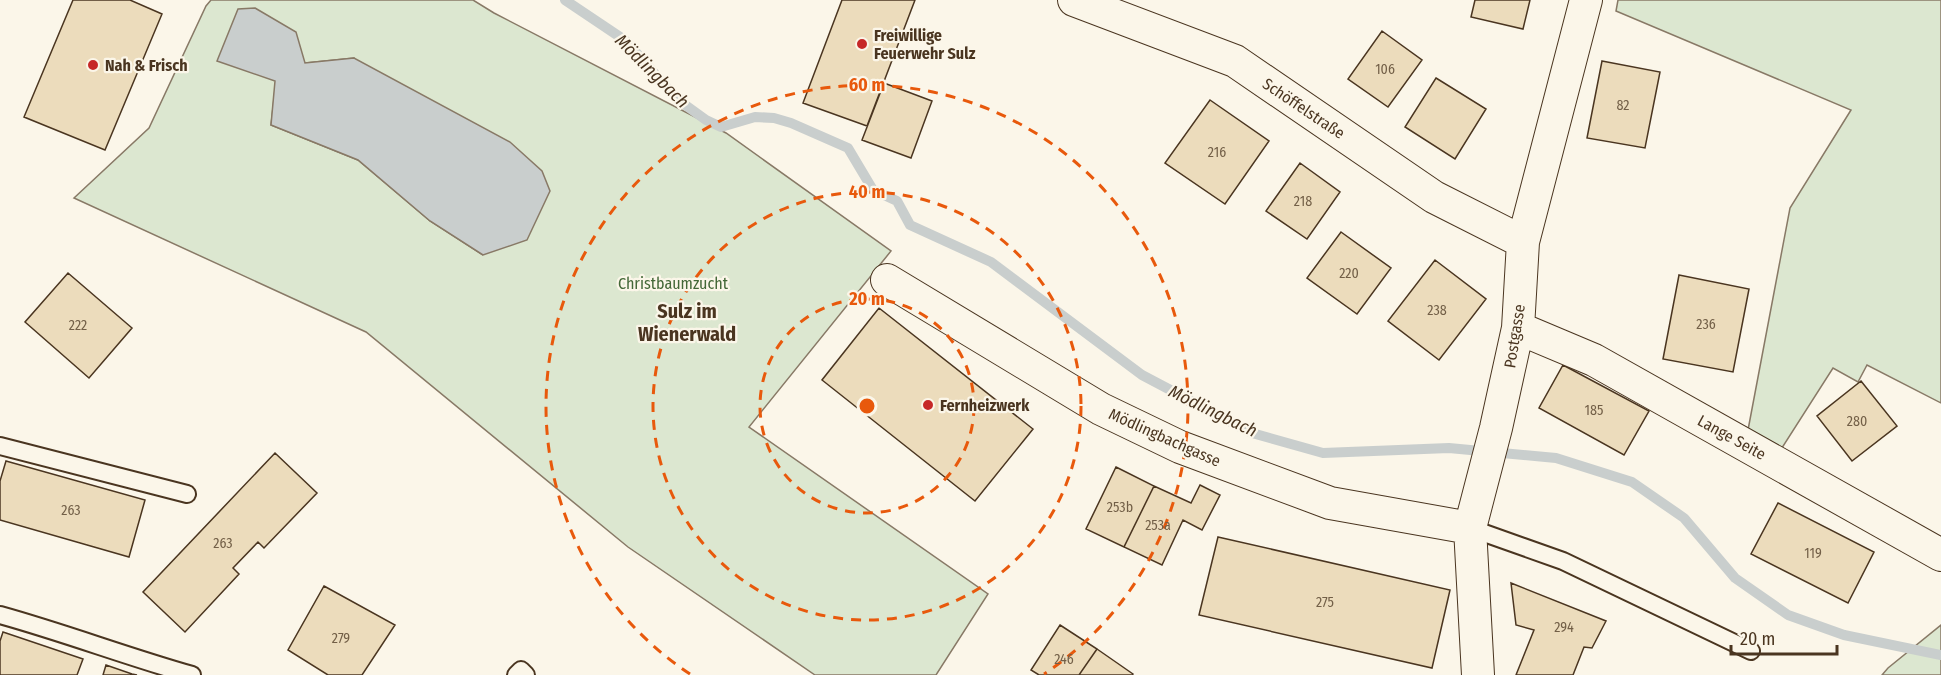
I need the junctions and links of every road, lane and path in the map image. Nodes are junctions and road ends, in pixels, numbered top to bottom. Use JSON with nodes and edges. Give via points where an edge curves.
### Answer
{"nodes":[{"id":1,"x":1074,"y":0,"type":"edge"},
{"id":2,"x":1586,"y":0,"type":"edge"},
{"id":3,"x":1522,"y":242,"type":"junction"},
{"id":4,"x":887,"y":280,"type":"dead end"},
{"id":5,"x":1518,"y":328,"type":"junction"},
{"id":6,"x":0,"y":447,"type":"edge"},
{"id":7,"x":188,"y":494,"type":"dead end"},
{"id":8,"x":1470,"y":528,"type":"junction"},
{"id":9,"x":1941,"y":555,"type":"edge"},
{"id":10,"x":0,"y":615,"type":"edge"},
{"id":11,"x":1751,"y":651,"type":"dead end"},
{"id":12,"x":192,"y":675,"type":"edge"},
{"id":13,"x":1478,"y":675,"type":"edge"}],
"edges":[{"from":1,"to":3,"type":"street","name":"Schöffelstraße","via":[[1236,61],[1434,197]]},
{"from":2,"to":3,"type":"street","name":"Postgasse"},
{"from":3,"to":5,"type":"street","name":"Postgasse"},
{"from":4,"to":8,"type":"street","name":"Mödlingbachgasse","via":[[1101,409],[1180,447],[1330,503]]},
{"from":5,"to":8,"type":"street","name":"Postgasse"},
{"from":5,"to":9,"type":"street","name":"Lange Seite","via":[[1594,360]]},
{"from":6,"to":7,"type":"lane"},
{"from":8,"to":11,"type":"lane","via":[[1563,561]]},
{"from":8,"to":13,"type":"street","name":"Postgasse"},
{"from":10,"to":12,"type":"lane"}]}
